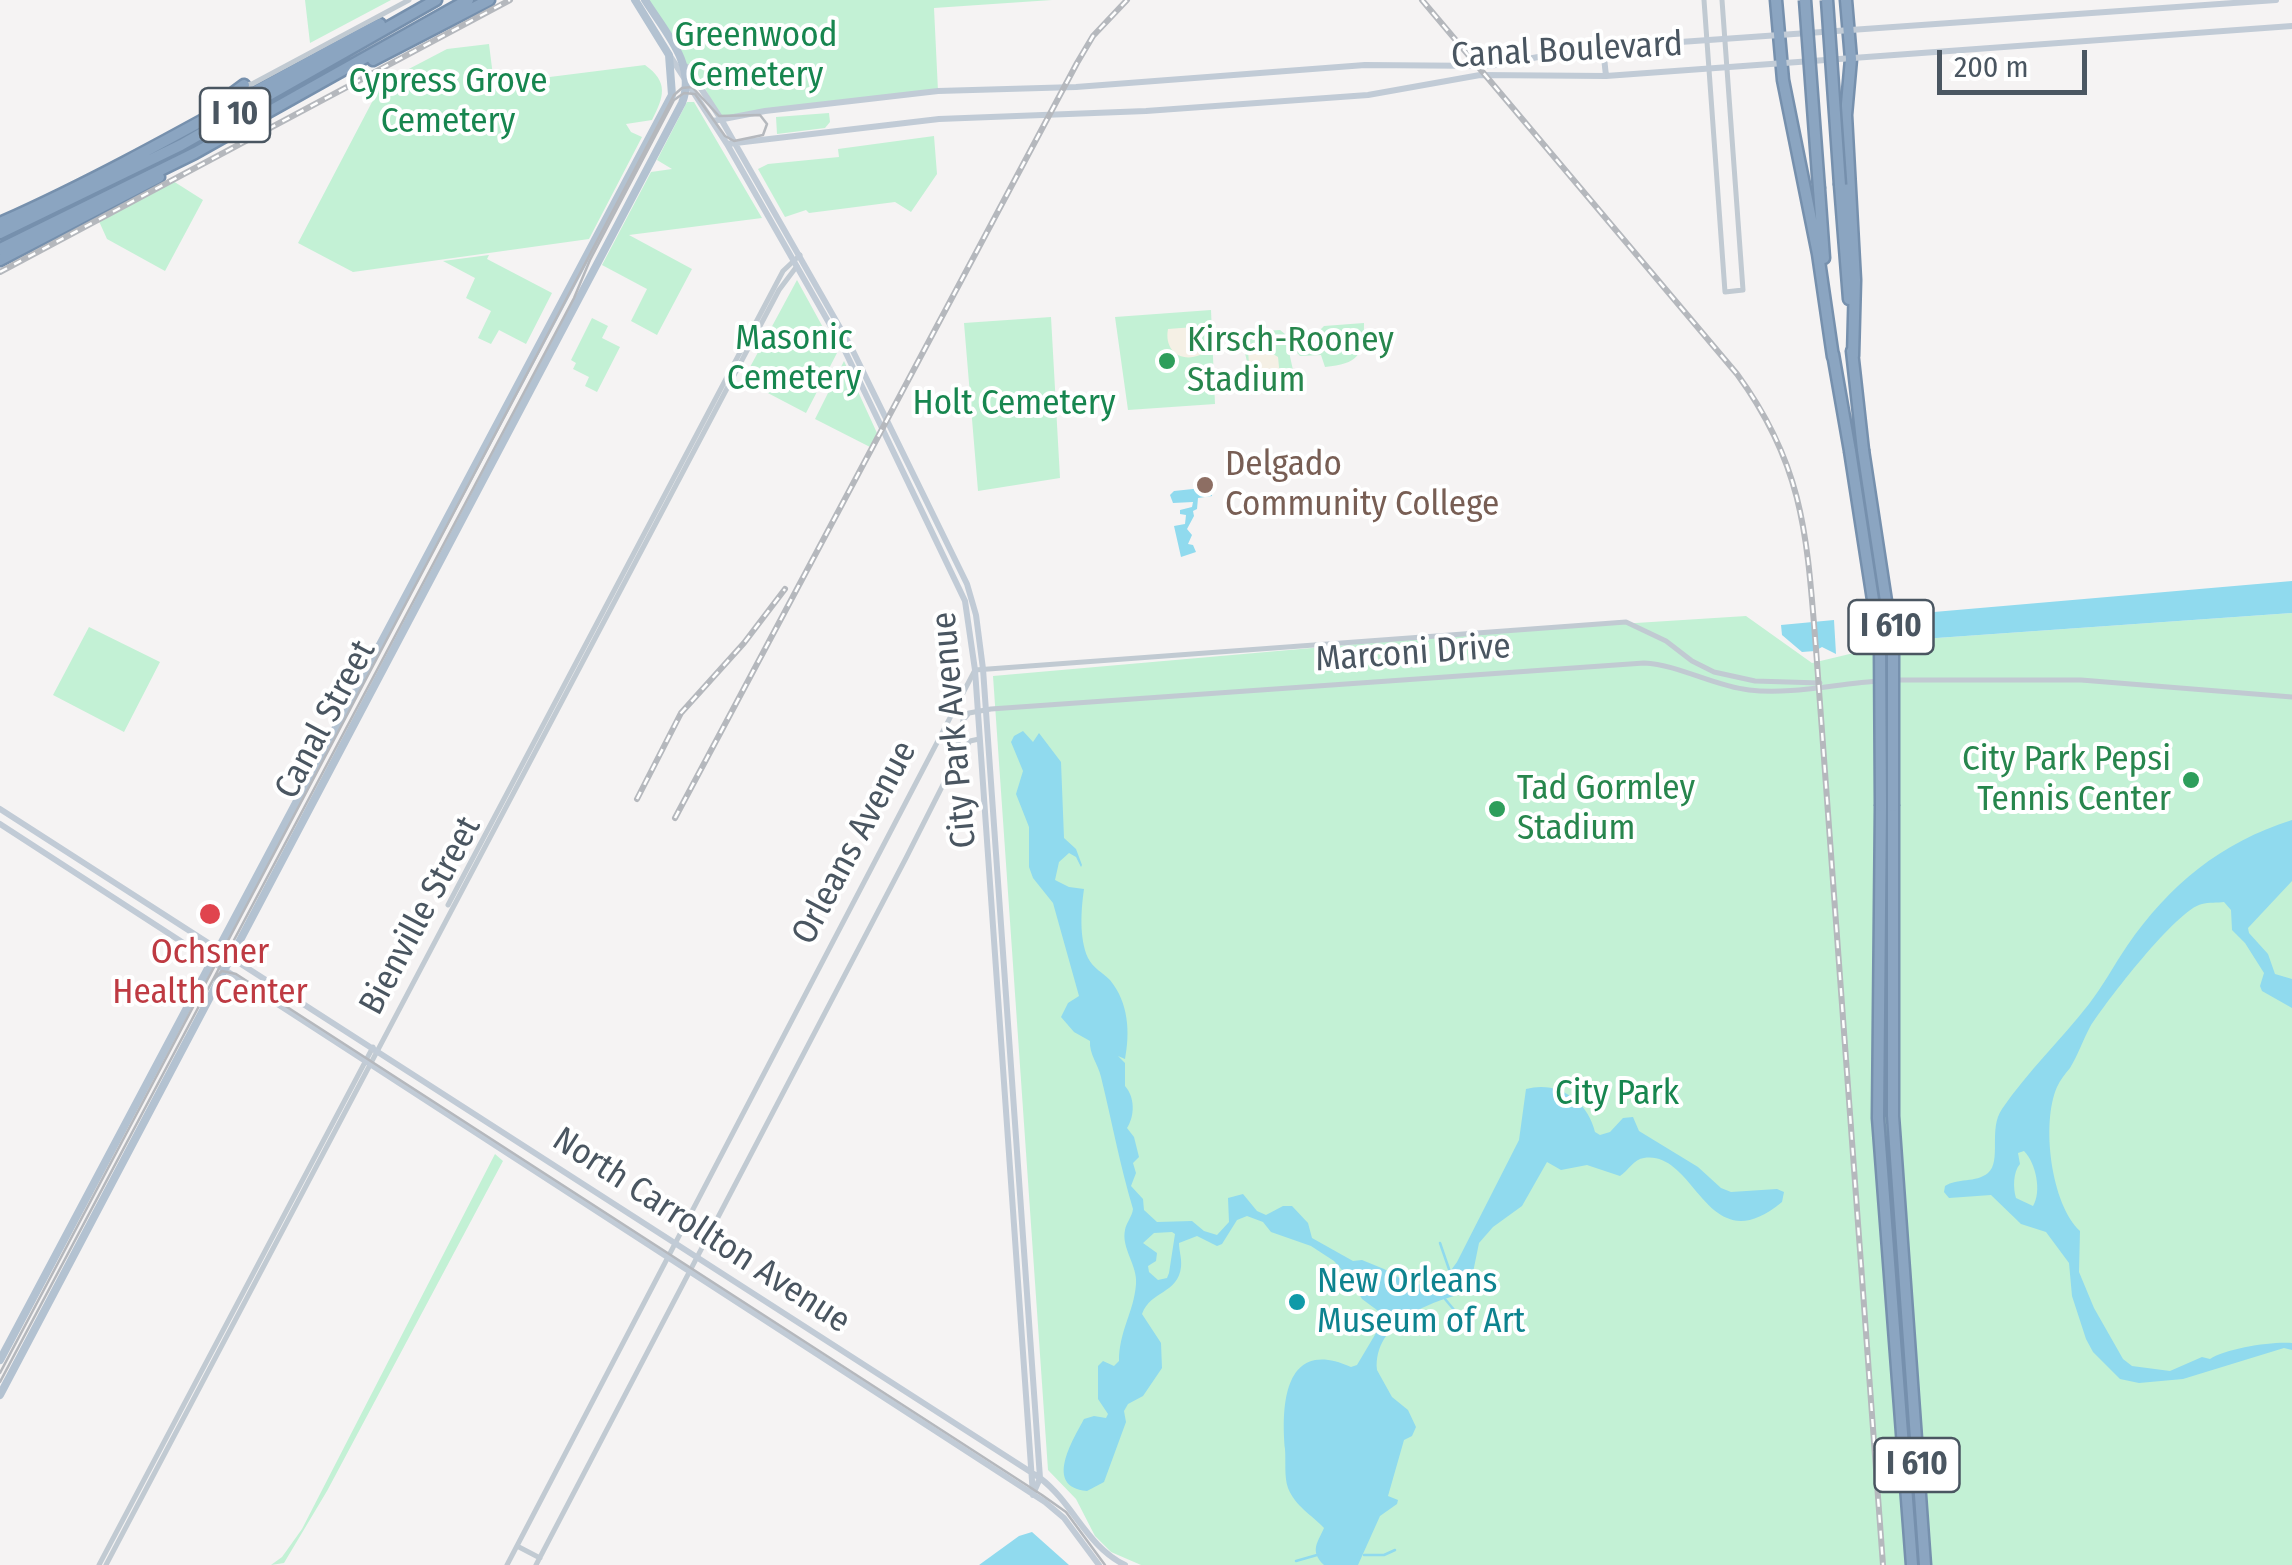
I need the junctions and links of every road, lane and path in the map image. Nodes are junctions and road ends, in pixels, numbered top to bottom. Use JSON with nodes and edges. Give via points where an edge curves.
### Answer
{"nodes":[{"id":1,"x":410,"y":0,"type":"edge"},
{"id":2,"x":468,"y":0,"type":"edge"},
{"id":3,"x":489,"y":0,"type":"edge"},
{"id":4,"x":635,"y":0,"type":"edge"},
{"id":5,"x":645,"y":0,"type":"edge"},
{"id":6,"x":1704,"y":0,"type":"edge"},
{"id":7,"x":1722,"y":0,"type":"edge"},
{"id":8,"x":1776,"y":0,"type":"edge"},
{"id":9,"x":1805,"y":0,"type":"edge"},
{"id":10,"x":1827,"y":0,"type":"edge"},
{"id":11,"x":1846,"y":0,"type":"edge"},
{"id":12,"x":2276,"y":0,"type":"edge"},
{"id":13,"x":433,"y":2,"type":"edge"},
{"id":14,"x":2292,"y":26,"type":"edge"},
{"id":15,"x":1848,"y":32,"type":"junction"},
{"id":16,"x":1778,"y":35,"type":"junction"},
{"id":17,"x":1725,"y":39,"type":"junction"},
{"id":18,"x":1707,"y":40,"type":"junction"},
{"id":19,"x":1603,"y":48,"type":"junction"},
{"id":20,"x":670,"y":55,"type":"junction"},
{"id":21,"x":1851,"y":59,"type":"junction"},
{"id":22,"x":353,"y":64,"type":"junction"},
{"id":23,"x":1782,"y":64,"type":"junction"},
{"id":24,"x":686,"y":67,"type":"junction"},
{"id":25,"x":1726,"y":68,"type":"junction"},
{"id":26,"x":1710,"y":69,"type":"junction"},
{"id":27,"x":1606,"y":76,"type":"junction"},
{"id":28,"x":688,"y":84,"type":"junction"},
{"id":29,"x":244,"y":85,"type":"joint"},
{"id":30,"x":702,"y":90,"type":"junction"},
{"id":31,"x":672,"y":95,"type":"junction"},
{"id":32,"x":698,"y":100,"type":"junction"},
{"id":33,"x":682,"y":103,"type":"junction"},
{"id":34,"x":1729,"y":107,"type":"junction"},
{"id":35,"x":1712,"y":108,"type":"junction"},
{"id":36,"x":717,"y":120,"type":"junction"},
{"id":37,"x":732,"y":144,"type":"junction"},
{"id":38,"x":195,"y":152,"type":"junction"},
{"id":39,"x":639,"y":156,"type":"junction"},
{"id":40,"x":136,"y":157,"type":"junction"},
{"id":41,"x":650,"y":162,"type":"junction"},
{"id":42,"x":1734,"y":178,"type":"junction"},
{"id":43,"x":1718,"y":180,"type":"junction"},
{"id":44,"x":0,"y":223,"type":"edge"},
{"id":45,"x":0,"y":233,"type":"edge"},
{"id":46,"x":0,"y":248,"type":"edge"},
{"id":47,"x":0,"y":260,"type":"edge"},
{"id":48,"x":798,"y":263,"type":"junction"},
{"id":49,"x":1852,"y":356,"type":"junction"},
{"id":50,"x":1833,"y":357,"type":"junction"},
{"id":51,"x":514,"y":390,"type":"junction"},
{"id":52,"x":528,"y":398,"type":"junction"},
{"id":53,"x":426,"y":558,"type":"junction"},
{"id":54,"x":438,"y":565,"type":"junction"},
{"id":55,"x":977,"y":672,"type":"junction"},
{"id":56,"x":1841,"y":684,"type":"junction"},
{"id":57,"x":2292,"y":696,"type":"edge"},
{"id":58,"x":981,"y":710,"type":"junction"},
{"id":59,"x":979,"y":740,"type":"junction"},
{"id":60,"x":954,"y":763,"type":"junction"},
{"id":61,"x":0,"y":809,"type":"edge"},
{"id":62,"x":0,"y":824,"type":"edge"},
{"id":63,"x":36,"y":832,"type":"junction"},
{"id":64,"x":28,"y":843,"type":"junction"},
{"id":65,"x":448,"y":905,"type":"dead end"},
{"id":66,"x":170,"y":920,"type":"junction"},
{"id":67,"x":164,"y":930,"type":"junction"},
{"id":68,"x":218,"y":949,"type":"junction"},
{"id":69,"x":232,"y":958,"type":"junction"},
{"id":70,"x":212,"y":961,"type":"junction"},
{"id":71,"x":226,"y":970,"type":"junction"},
{"id":72,"x":278,"y":988,"type":"junction"},
{"id":73,"x":272,"y":999,"type":"junction"},
{"id":74,"x":336,"y":1023,"type":"junction"},
{"id":75,"x":328,"y":1037,"type":"junction"},
{"id":76,"x":376,"y":1049,"type":"junction"},
{"id":77,"x":368,"y":1064,"type":"junction"},
{"id":78,"x":411,"y":1072,"type":"junction"},
{"id":79,"x":403,"y":1086,"type":"junction"},
{"id":80,"x":513,"y":1140,"type":"junction"},
{"id":81,"x":506,"y":1151,"type":"junction"},
{"id":82,"x":675,"y":1242,"type":"junction"},
{"id":83,"x":668,"y":1256,"type":"junction"},
{"id":84,"x":697,"y":1256,"type":"junction"},
{"id":85,"x":690,"y":1270,"type":"junction"},
{"id":86,"x":0,"y":1360,"type":"edge"},
{"id":87,"x":0,"y":1394,"type":"edge"},
{"id":88,"x":922,"y":1403,"type":"junction"},
{"id":89,"x":914,"y":1417,"type":"junction"},
{"id":90,"x":1031,"y":1474,"type":"junction"},
{"id":91,"x":1040,"y":1478,"type":"junction"},
{"id":92,"x":1033,"y":1495,"type":"junction"},
{"id":93,"x":517,"y":1546,"type":"junction"},
{"id":94,"x":538,"y":1562,"type":"edge"},
{"id":95,"x":103,"y":1565,"type":"edge"},
{"id":96,"x":507,"y":1565,"type":"edge"},
{"id":97,"x":1099,"y":1565,"type":"edge"},
{"id":98,"x":1124,"y":1565,"type":"edge"},
{"id":99,"x":1912,"y":1565,"type":"edge"},
{"id":100,"x":1925,"y":1565,"type":"edge"}],
"edges":[{"from":1,"to":29,"type":"street"},
{"from":2,"to":22,"type":"highway","number":"I 10"},
{"from":3,"to":22,"type":"highway","via":[[366,64]]},
{"from":4,"to":20,"type":"main road","name":"City Park Avenue"},
{"from":5,"to":24,"type":"main road","name":"City Park Avenue"},
{"from":6,"to":18,"type":"street"},
{"from":7,"to":17,"type":"street"},
{"from":8,"to":16,"type":"highway"},
{"from":9,"to":50,"type":"highway","number":"I 610","bridge":true},
{"from":10,"to":49,"type":"highway","number":"I 610","bridge":true},
{"from":11,"to":15,"type":"highway"},
{"from":12,"to":15,"type":"main road","name":"Canal Boulevard"},
{"from":13,"to":40,"type":"highway"},
{"from":13,"to":45,"type":"highway","number":"I 10","via":[[182,145]]},
{"from":14,"to":21,"type":"main road","name":"Canal Boulevard"},
{"from":15,"to":16,"type":"main road","name":"Canal Boulevard"},
{"from":15,"to":21,"type":"highway"},
{"from":16,"to":17,"type":"main road","name":"Canal Boulevard"},
{"from":16,"to":23,"type":"highway"},
{"from":17,"to":18,"type":"main road","name":"Canal Boulevard"},
{"from":17,"to":25,"type":"street"},
{"from":18,"to":19,"type":"main road","name":"Canal Boulevard"},
{"from":18,"to":26,"type":"street"},
{"from":19,"to":27,"type":"main road"},
{"from":19,"to":36,"type":"main road","name":"Canal Boulevard","via":[[1490,66],[1365,65],[938,91]]},
{"from":20,"to":28,"type":"main road","name":"City Park Avenue"},
{"from":20,"to":31,"type":"main road"},
{"from":21,"to":23,"type":"main road","name":"Canal Boulevard"},
{"from":21,"to":49,"type":"highway","via":[[1846,115]]},
{"from":22,"to":38,"type":"highway","number":"I 10"},
{"from":23,"to":25,"type":"main road","name":"Canal Boulevard"},
{"from":23,"to":50,"type":"highway"},
{"from":24,"to":28,"type":"main road","name":"Canal Street"},
{"from":24,"to":30,"type":"main road","name":"City Park Avenue"},
{"from":25,"to":26,"type":"main road","name":"Canal Boulevard"},
{"from":25,"to":34,"type":"street"},
{"from":26,"to":27,"type":"main road","name":"Canal Boulevard"},
{"from":26,"to":35,"type":"street"},
{"from":27,"to":37,"type":"main road","name":"Canal Boulevard","via":[[1480,75],[1368,95],[939,119]]},
{"from":28,"to":30,"type":"main road"},
{"from":28,"to":31,"type":"main road"},
{"from":28,"to":32,"type":"main road","name":"City Park Avenue"},
{"from":28,"to":33,"type":"main road","name":"Canal Street"},
{"from":29,"to":40,"type":"highway"},
{"from":30,"to":36,"type":"main road","name":"City Park Avenue"},
{"from":31,"to":39,"type":"main road","name":"Canal Street"},
{"from":32,"to":33,"type":"main road"},
{"from":32,"to":36,"type":"main road","name":"City Park Avenue"},
{"from":33,"to":41,"type":"main road","name":"Canal Street"},
{"from":34,"to":35,"type":"street"},
{"from":34,"to":42,"type":"street"},
{"from":35,"to":43,"type":"street"},
{"from":36,"to":37,"type":"main road","name":"City Park Avenue"},
{"from":37,"to":48,"type":"main road","name":"City Park Avenue"},
{"from":38,"to":46,"type":"highway","number":"I 10"},
{"from":38,"to":47,"type":"highway"},
{"from":39,"to":41,"type":"main road"},
{"from":39,"to":51,"type":"main road","name":"Canal Street"},
{"from":40,"to":44,"type":"highway"},
{"from":41,"to":52,"type":"main road","name":"Canal Street"},
{"from":42,"to":43,"type":"street"},
{"from":42,"to":43,"type":"street","via":[[1743,290],[1725,292]]},
{"from":48,"to":55,"type":"main road","name":"City Park Avenue","via":[[956,580]]},
{"from":48,"to":55,"type":"main road","name":"City Park Avenue","via":[[849,342],[967,584],[976,615]]},
{"from":48,"to":65,"type":"street","name":"Bienville Street","via":[[783,271]]},
{"from":48,"to":76,"type":"street","name":"Bienville Street"},
{"from":49,"to":100,"type":"highway","number":"I 610","bridge":true,"via":[[1893,647],[1893,1116]]},
{"from":50,"to":99,"type":"highway","number":"I 610","bridge":true,"via":[[1880,645],[1878,1118]]},
{"from":51,"to":52,"type":"main road"},
{"from":51,"to":53,"type":"main road","name":"Canal Street"},
{"from":52,"to":54,"type":"main road","name":"Canal Street"},
{"from":53,"to":54,"type":"main road"},
{"from":53,"to":68,"type":"main road","name":"Canal Street"},
{"from":54,"to":69,"type":"main road","name":"Canal Street"},
{"from":55,"to":56,"type":"street","name":"Marconi Drive","via":[[1626,622],[1714,672],[1755,681]]},
{"from":55,"to":58,"type":"main road"},
{"from":55,"to":82,"type":"street","name":"Orleans Avenue"},
{"from":56,"to":57,"type":"street","name":"Marconi Drive","via":[[2081,680]]},
{"from":56,"to":58,"type":"street","name":"Marconi Drive","via":[[1755,690],[1644,664]]},
{"from":58,"to":59,"type":"main road","name":"City Park Avenue"},
{"from":58,"to":60,"type":"street","name":"Orleans Avenue","via":[[963,720]]},
{"from":58,"to":91,"type":"main road","name":"City Park Avenue"},
{"from":59,"to":60,"type":"street","via":[[970,740]]},
{"from":59,"to":90,"type":"main road","name":"City Park Avenue"},
{"from":60,"to":84,"type":"street","name":"Orleans Avenue"},
{"from":61,"to":63,"type":"main road","name":"North Carrollton Avenue"},
{"from":62,"to":64,"type":"main road","name":"North Carrollton Avenue"},
{"from":63,"to":64,"type":"main road"},
{"from":63,"to":66,"type":"main road","name":"North Carrollton Avenue"},
{"from":64,"to":67,"type":"main road","name":"North Carrollton Avenue"},
{"from":66,"to":67,"type":"main road"},
{"from":66,"to":68,"type":"main road","name":"North Carrollton Avenue"},
{"from":67,"to":70,"type":"main road","name":"North Carrollton Avenue"},
{"from":68,"to":69,"type":"main road","name":"North Carrollton Avenue"},
{"from":68,"to":70,"type":"main road","name":"Canal Street"},
{"from":69,"to":71,"type":"main road","name":"Canal Street"},
{"from":69,"to":72,"type":"main road","name":"North Carrollton Avenue"},
{"from":70,"to":71,"type":"main road","name":"North Carrollton Avenue"},
{"from":70,"to":86,"type":"main road","name":"Canal Street"},
{"from":71,"to":73,"type":"main road","name":"North Carrollton Avenue"},
{"from":71,"to":87,"type":"main road","name":"Canal Street"},
{"from":72,"to":73,"type":"main road"},
{"from":72,"to":74,"type":"main road","name":"North Carrollton Avenue"},
{"from":73,"to":75,"type":"main road","name":"North Carrollton Avenue"},
{"from":74,"to":75,"type":"main road"},
{"from":74,"to":76,"type":"main road","name":"North Carrollton Avenue"},
{"from":75,"to":77,"type":"main road","name":"North Carrollton Avenue"},
{"from":76,"to":77,"type":"street","name":"Bienville Street"},
{"from":76,"to":78,"type":"main road","name":"North Carrollton Avenue"},
{"from":77,"to":79,"type":"main road","name":"North Carrollton Avenue"},
{"from":77,"to":95,"type":"street","name":"Bienville Street"},
{"from":78,"to":79,"type":"main road"},
{"from":78,"to":80,"type":"main road","name":"North Carrollton Avenue"},
{"from":79,"to":81,"type":"main road","name":"North Carrollton Avenue"},
{"from":80,"to":81,"type":"main road"},
{"from":80,"to":82,"type":"main road","name":"North Carrollton Avenue"},
{"from":81,"to":83,"type":"main road","name":"North Carrollton Avenue"},
{"from":82,"to":83,"type":"street","name":"Orleans Avenue"},
{"from":82,"to":84,"type":"main road","name":"North Carrollton Avenue"},
{"from":83,"to":85,"type":"main road","name":"North Carrollton Avenue"},
{"from":83,"to":93,"type":"street","name":"Orleans Avenue"},
{"from":84,"to":85,"type":"street","name":"Orleans Avenue"},
{"from":84,"to":88,"type":"main road","name":"North Carrollton Avenue"},
{"from":85,"to":89,"type":"main road","name":"North Carrollton Avenue"},
{"from":85,"to":94,"type":"street","name":"Orleans Avenue"},
{"from":88,"to":89,"type":"main road"},
{"from":88,"to":90,"type":"main road","name":"North Carrollton Avenue"},
{"from":89,"to":92,"type":"main road","name":"North Carrollton Avenue"},
{"from":90,"to":91,"type":"main road","name":"North Carrollton Avenue"},
{"from":90,"to":92,"type":"main road","name":"City Park Avenue"},
{"from":91,"to":92,"type":"main road"},
{"from":91,"to":98,"type":"main road","name":"North Carrollton Avenue","via":[[1094,1542]]},
{"from":92,"to":97,"type":"main road","name":"North Carrollton Avenue","via":[[1064,1518]]},
{"from":93,"to":94,"type":"street"},
{"from":93,"to":96,"type":"street","name":"Orleans Avenue"}]}
